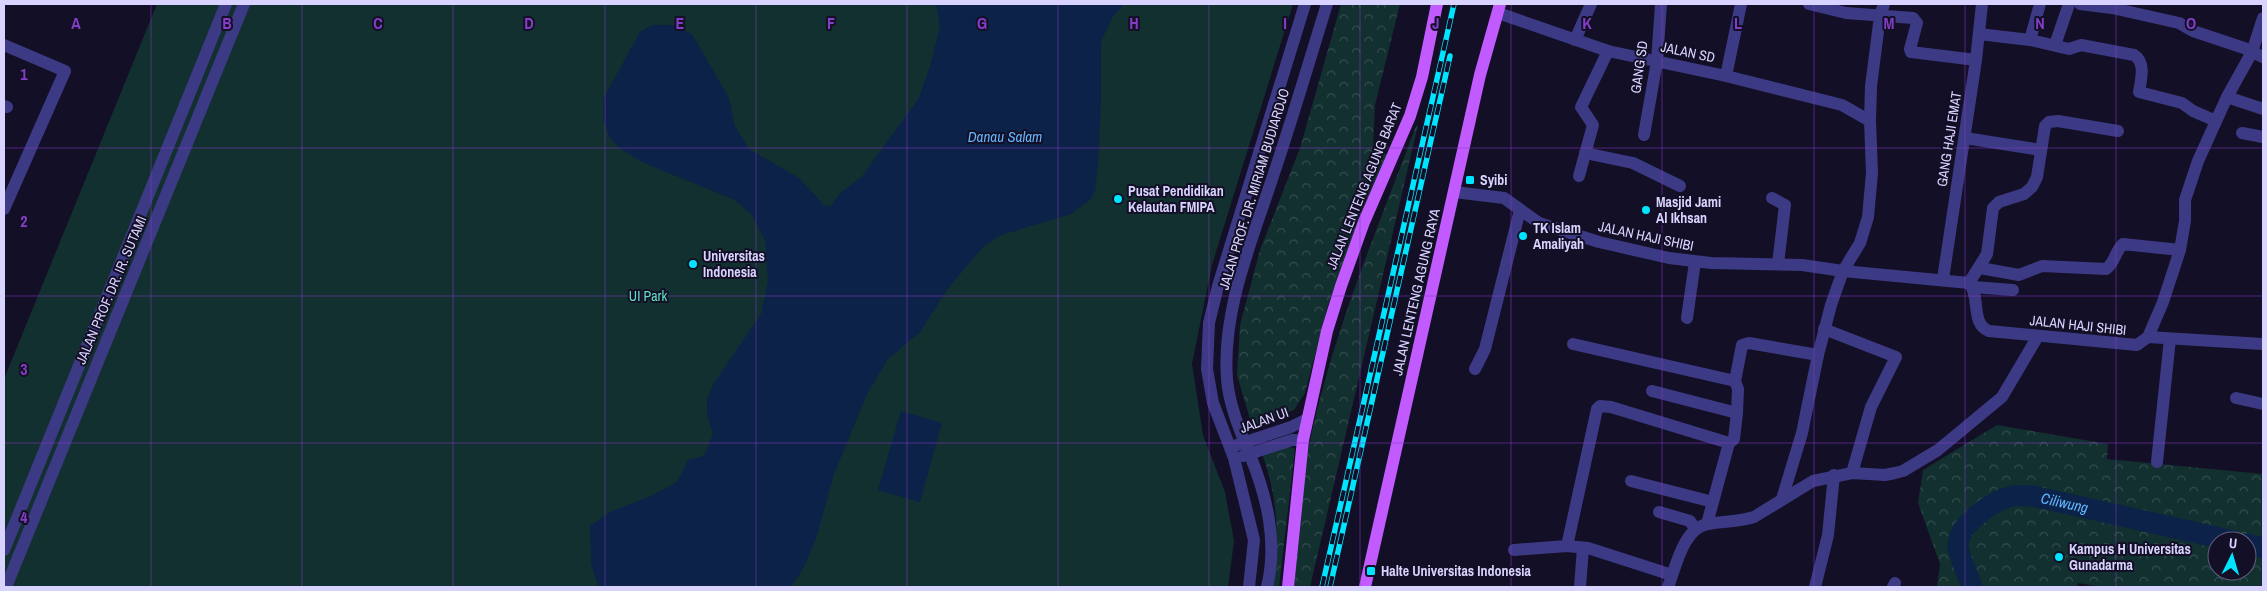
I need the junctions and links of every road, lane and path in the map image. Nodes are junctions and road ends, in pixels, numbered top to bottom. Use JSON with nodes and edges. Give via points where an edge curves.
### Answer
{"nodes":[{"id":1,"x":226,"y":4,"type":"edge"},
{"id":2,"x":244,"y":4,"type":"edge"},
{"id":3,"x":1305,"y":4,"type":"edge"},
{"id":4,"x":1327,"y":4,"type":"edge"},
{"id":5,"x":1437,"y":4,"type":"edge"},
{"id":6,"x":1591,"y":4,"type":"edge"},
{"id":7,"x":1661,"y":4,"type":"edge"},
{"id":8,"x":1741,"y":4,"type":"edge"},
{"id":9,"x":1809,"y":4,"type":"edge"},
{"id":10,"x":1884,"y":4,"type":"edge"},
{"id":11,"x":1982,"y":4,"type":"edge"},
{"id":12,"x":2040,"y":4,"type":"edge"},
{"id":13,"x":2069,"y":4,"type":"edge"},
{"id":14,"x":2080,"y":4,"type":"edge"},
{"id":15,"x":2112,"y":6,"type":"edge"},
{"id":16,"x":1499,"y":8,"type":"edge"},
{"id":17,"x":1880,"y":16,"type":"junction"},
{"id":18,"x":2263,"y":21,"type":"edge"},
{"id":19,"x":1979,"y":34,"type":"junction"},
{"id":20,"x":1575,"y":40,"type":"junction"},
{"id":21,"x":2030,"y":40,"type":"junction"},
{"id":22,"x":4,"y":45,"type":"edge"},
{"id":23,"x":2055,"y":45,"type":"junction"},
{"id":24,"x":1608,"y":51,"type":"junction"},
{"id":25,"x":2258,"y":54,"type":"edge"},
{"id":26,"x":1976,"y":60,"type":"junction"},
{"id":27,"x":1657,"y":61,"type":"junction"},
{"id":28,"x":1726,"y":76,"type":"junction"},
{"id":29,"x":2227,"y":97,"type":"junction"},
{"id":30,"x":2263,"y":109,"type":"edge"},
{"id":31,"x":1870,"y":121,"type":"junction"},
{"id":32,"x":2216,"y":121,"type":"junction"},
{"id":33,"x":2118,"y":131,"type":"dead end"},
{"id":34,"x":2242,"y":133,"type":"dead end"},
{"id":35,"x":1644,"y":135,"type":"dead end"},
{"id":36,"x":2263,"y":137,"type":"edge"},
{"id":37,"x":1965,"y":138,"type":"junction"},
{"id":38,"x":2041,"y":150,"type":"junction"},
{"id":39,"x":1585,"y":153,"type":"junction"},
{"id":40,"x":1579,"y":176,"type":"dead end"},
{"id":41,"x":1680,"y":186,"type":"dead end"},
{"id":42,"x":1454,"y":192,"type":"junction"},
{"id":43,"x":1772,"y":198,"type":"dead end"},
{"id":44,"x":5,"y":200,"type":"edge"},
{"id":45,"x":1520,"y":210,"type":"junction"},
{"id":46,"x":2180,"y":250,"type":"junction"},
{"id":47,"x":1695,"y":262,"type":"junction"},
{"id":48,"x":1778,"y":264,"type":"junction"},
{"id":49,"x":1980,"y":268,"type":"junction"},
{"id":50,"x":1843,"y":271,"type":"junction"},
{"id":51,"x":1943,"y":279,"type":"junction"},
{"id":52,"x":1971,"y":285,"type":"junction"},
{"id":53,"x":2013,"y":290,"type":"dead end"},
{"id":54,"x":1687,"y":318,"type":"dead end"},
{"id":55,"x":1209,"y":323,"type":"junction"},
{"id":56,"x":1230,"y":326,"type":"junction"},
{"id":57,"x":1824,"y":329,"type":"junction"},
{"id":58,"x":2038,"y":336,"type":"junction"},
{"id":59,"x":2148,"y":337,"type":"junction"},
{"id":60,"x":2170,"y":339,"type":"junction"},
{"id":61,"x":1573,"y":344,"type":"dead end"},
{"id":62,"x":2263,"y":344,"type":"edge"},
{"id":63,"x":1818,"y":355,"type":"junction"},
{"id":64,"x":1475,"y":369,"type":"dead end"},
{"id":65,"x":1735,"y":381,"type":"junction"},
{"id":66,"x":1652,"y":391,"type":"dead end"},
{"id":67,"x":2236,"y":398,"type":"dead end"},
{"id":68,"x":2263,"y":404,"type":"edge"},
{"id":69,"x":1737,"y":413,"type":"junction"},
{"id":70,"x":1307,"y":419,"type":"junction"},
{"id":71,"x":1303,"y":440,"type":"junction"},
{"id":72,"x":1729,"y":443,"type":"junction"},
{"id":73,"x":1247,"y":449,"type":"junction"},
{"id":74,"x":1232,"y":453,"type":"junction"},
{"id":75,"x":2157,"y":462,"type":"dead end"},
{"id":76,"x":1852,"y":473,"type":"junction"},
{"id":77,"x":1834,"y":475,"type":"junction"},
{"id":78,"x":1631,"y":481,"type":"dead end"},
{"id":79,"x":1782,"y":499,"type":"junction"},
{"id":80,"x":1713,"y":502,"type":"junction"},
{"id":81,"x":1659,"y":512,"type":"dead end"},
{"id":82,"x":1701,"y":526,"type":"junction"},
{"id":83,"x":1567,"y":546,"type":"junction"},
{"id":84,"x":1583,"y":548,"type":"junction"},
{"id":85,"x":4,"y":550,"type":"edge"},
{"id":86,"x":1514,"y":550,"type":"dead end"},
{"id":87,"x":1670,"y":581,"type":"edge"},
{"id":88,"x":6,"y":587,"type":"edge"},
{"id":89,"x":1250,"y":587,"type":"edge"},
{"id":90,"x":1268,"y":587,"type":"edge"},
{"id":91,"x":1288,"y":587,"type":"edge"},
{"id":92,"x":1365,"y":587,"type":"edge"},
{"id":93,"x":1580,"y":587,"type":"edge"},
{"id":94,"x":1815,"y":587,"type":"edge"}],
"edges":[{"from":1,"to":85,"type":"street","name":"JALAN PROF. DR. IR. SUTAMI"},
{"from":2,"to":88,"type":"street","name":"JALAN PROF. DR. IR. SUTAMI"},
{"from":3,"to":55,"type":"street","name":"JALAN PROF. DR. MIRIAM BUDIARDJO"},
{"from":4,"to":56,"type":"street","name":"JALAN PROF. DR. MIRIAM BUDIARDJO","via":[[1250,245]]},
{"from":5,"to":70,"type":"main road","name":"JALAN LENTENG AGUNG BARAT","via":[[1422,77],[1341,286]]},
{"from":6,"to":20,"type":"street"},
{"from":7,"to":27,"type":"street","name":"GANG SD"},
{"from":8,"to":28,"type":"street"},
{"from":9,"to":17,"type":"street","via":[[1846,13]]},
{"from":10,"to":17,"type":"street"},
{"from":11,"to":19,"type":"street","name":"GANG HAJI EMAT"},
{"from":12,"to":21,"type":"street"},
{"from":13,"to":23,"type":"street"},
{"from":14,"to":15,"type":"street"},
{"from":15,"to":25,"type":"street","via":[[2179,23]]},
{"from":16,"to":20,"type":"street","name":"JALAN SD"},
{"from":16,"to":42,"type":"main road","name":"JALAN LENTENG AGUNG RAYA","via":[[1480,75]]},
{"from":17,"to":26,"type":"street","via":[[1916,20],[1911,52]]},
{"from":17,"to":31,"type":"street"},
{"from":18,"to":25,"type":"street"},
{"from":19,"to":21,"type":"street"},
{"from":19,"to":26,"type":"street","name":"GANG HAJI EMAT"},
{"from":20,"to":24,"type":"street","name":"JALAN SD"},
{"from":21,"to":23,"type":"street"},
{"from":22,"to":44,"type":"street","via":[[65,71]]},
{"from":23,"to":32,"type":"street","via":[[2134,55],[2141,67],[2139,92],[2182,103]]},
{"from":24,"to":27,"type":"street","name":"JALAN SD"},
{"from":24,"to":39,"type":"street","via":[[1581,107],[1593,125]]},
{"from":25,"to":29,"type":"street"},
{"from":26,"to":37,"type":"street","name":"GANG HAJI EMAT"},
{"from":27,"to":28,"type":"street","name":"JALAN SD"},
{"from":27,"to":35,"type":"street","name":"GANG SD"},
{"from":28,"to":31,"type":"street","name":"JALAN SD","via":[[1842,105]]},
{"from":29,"to":30,"type":"street"},
{"from":29,"to":32,"type":"street"},
{"from":31,"to":50,"type":"street","via":[[1872,173],[1868,217],[1860,243]]},
{"from":32,"to":46,"type":"street","via":[[2190,181]]},
{"from":33,"to":38,"type":"street","via":[[2049,122],[2045,126]]},
{"from":34,"to":36,"type":"street"},
{"from":37,"to":38,"type":"street"},
{"from":37,"to":51,"type":"street","name":"GANG HAJI EMAT"},
{"from":38,"to":49,"type":"street","via":[[2032,187],[1993,208],[1987,254]]},
{"from":39,"to":40,"type":"street"},
{"from":39,"to":41,"type":"street","via":[[1633,163]]},
{"from":42,"to":45,"type":"street","name":"JALAN HAJI SHIBI","via":[[1504,198]]},
{"from":42,"to":92,"type":"main road","name":"JALAN LENTENG AGUNG RAYA"},
{"from":43,"to":48,"type":"street","via":[[1785,205]]},
{"from":45,"to":47,"type":"street","name":"JALAN HAJI SHIBI","via":[[1539,223],[1599,242]]},
{"from":45,"to":64,"type":"street","via":[[1485,349]]},
{"from":46,"to":49,"type":"street","via":[[2124,244],[2106,269],[2042,266],[2019,275]]},
{"from":46,"to":59,"type":"street"},
{"from":47,"to":48,"type":"street","name":"JALAN HAJI SHIBI"},
{"from":47,"to":54,"type":"street"},
{"from":48,"to":50,"type":"street","name":"JALAN HAJI SHIBI"},
{"from":49,"to":52,"type":"street"},
{"from":50,"to":51,"type":"street","name":"JALAN HAJI SHIBI"},
{"from":50,"to":57,"type":"street"},
{"from":51,"to":52,"type":"street","name":"JALAN HAJI SHIBI"},
{"from":52,"to":53,"type":"street"},
{"from":52,"to":58,"type":"street","name":"JALAN HAJI SHIBI","via":[[1979,322],[1984,329]]},
{"from":55,"to":56,"type":"street"},
{"from":55,"to":74,"type":"street","name":"JALAN PROF. DR. MIRIAM BUDIARDJO","via":[[1206,349],[1209,386]]},
{"from":56,"to":73,"type":"street","name":"JALAN PROF. DR. MIRIAM BUDIARDJO","via":[[1227,379]]},
{"from":57,"to":63,"type":"street"},
{"from":57,"to":76,"type":"street","via":[[1896,357],[1871,407]]},
{"from":58,"to":59,"type":"street","name":"JALAN HAJI SHIBI","via":[[2128,346],[2137,345]]},
{"from":58,"to":76,"type":"street","via":[[2008,391],[1938,450],[1904,471],[1884,475]]},
{"from":59,"to":60,"type":"street"},
{"from":60,"to":62,"type":"street"},
{"from":60,"to":75,"type":"street"},
{"from":61,"to":65,"type":"street"},
{"from":63,"to":65,"type":"street","via":[[1743,344]]},
{"from":63,"to":79,"type":"street","via":[[1802,433]]},
{"from":65,"to":69,"type":"street"},
{"from":66,"to":69,"type":"street"},
{"from":67,"to":68,"type":"street"},
{"from":69,"to":72,"type":"street","via":[[1734,439]]},
{"from":70,"to":71,"type":"main road","name":"JALAN LENTENG AGUNG BARAT"},
{"from":70,"to":73,"type":"street","name":"JALAN UI"},
{"from":71,"to":73,"type":"street","name":"JALAN UI"},
{"from":71,"to":91,"type":"main road","name":"JALAN LENTENG AGUNG BARAT"},
{"from":72,"to":80,"type":"street"},
{"from":72,"to":83,"type":"street","via":[[1600,406]]},
{"from":73,"to":74,"type":"street","name":"JALAN UI"},
{"from":73,"to":90,"type":"street","name":"JALAN PROF. DR. MIRIAM BUDIARDJO","via":[[1264,495],[1272,538]]},
{"from":74,"to":89,"type":"street","name":"JALAN PROF. DR. MIRIAM BUDIARDJO","via":[[1254,540]]},
{"from":76,"to":77,"type":"street"},
{"from":77,"to":79,"type":"street","via":[[1813,480]]},
{"from":77,"to":94,"type":"street","via":[[1828,534]]},
{"from":78,"to":80,"type":"street"},
{"from":79,"to":82,"type":"street","via":[[1744,520]]},
{"from":80,"to":82,"type":"street"},
{"from":81,"to":82,"type":"street"},
{"from":82,"to":87,"type":"street","via":[[1686,543]]},
{"from":83,"to":84,"type":"street"},
{"from":83,"to":86,"type":"street"},
{"from":84,"to":87,"type":"street","via":[[1631,561]]},
{"from":84,"to":93,"type":"street"}]}
